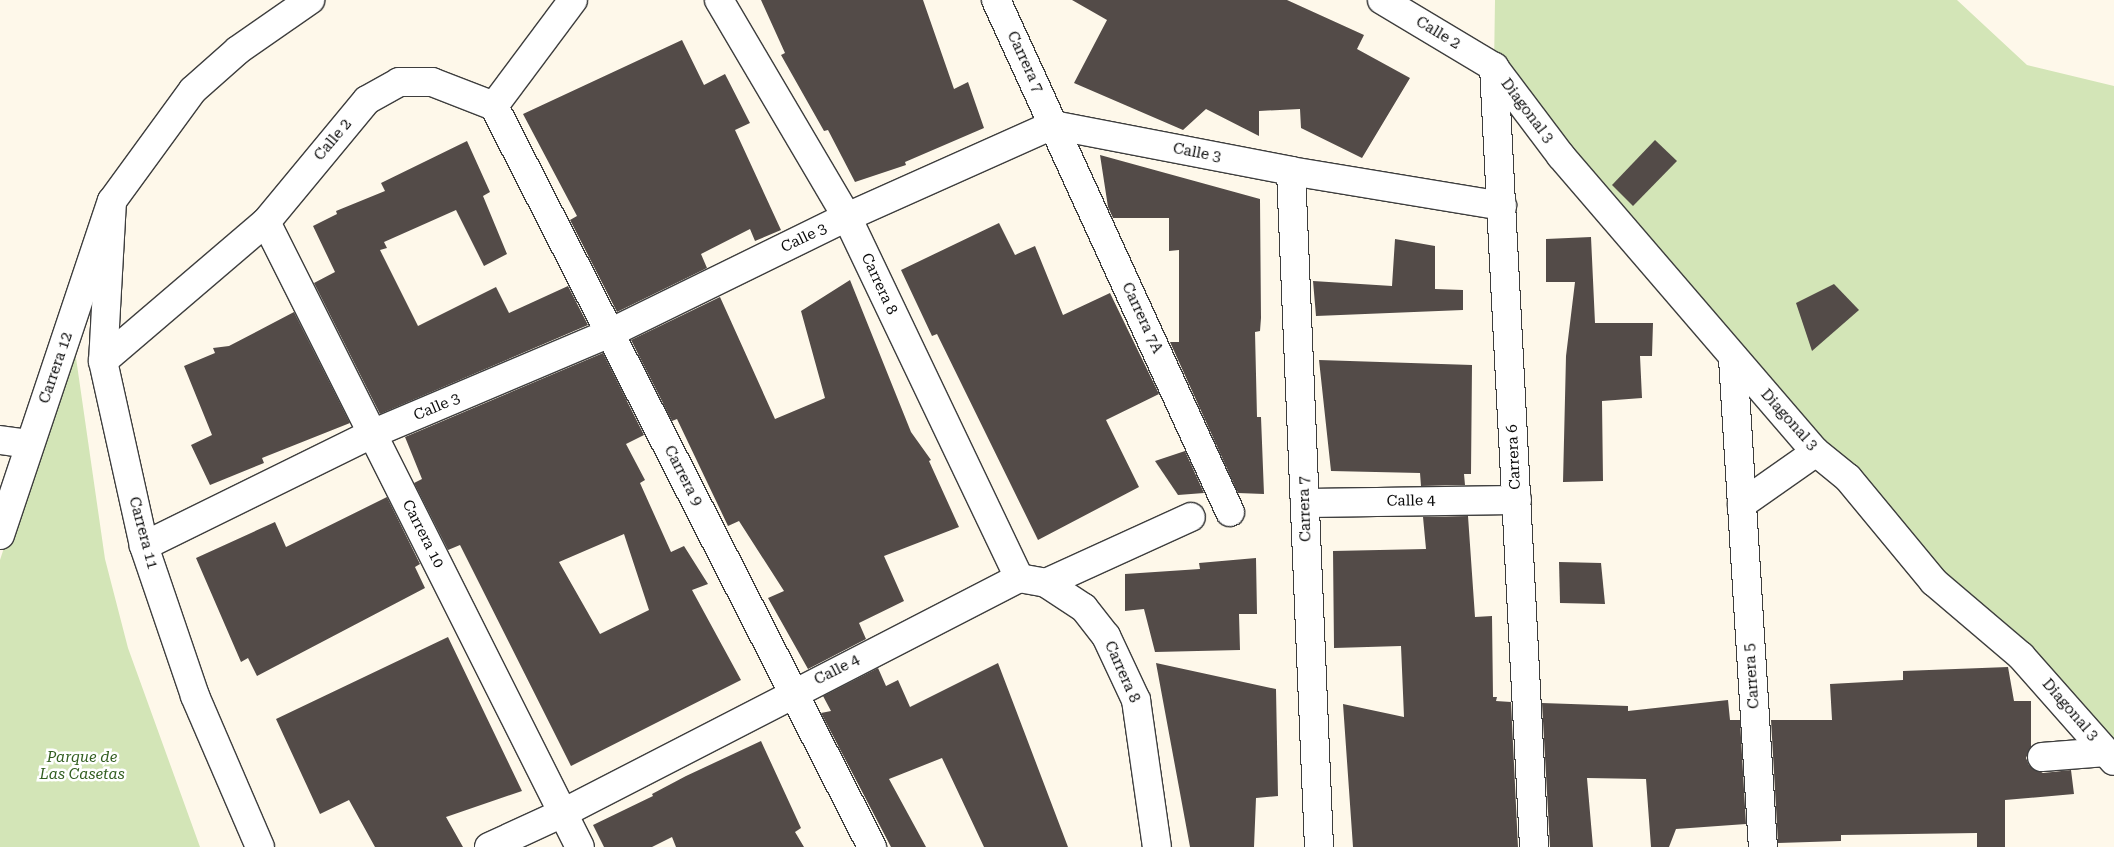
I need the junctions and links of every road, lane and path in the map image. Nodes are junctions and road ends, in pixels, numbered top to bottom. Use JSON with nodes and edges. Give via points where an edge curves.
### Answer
{"nodes":[{"id":1,"x":310,"y":0,"type":"edge"},
{"id":2,"x":573,"y":0,"type":"edge"},
{"id":3,"x":719,"y":0,"type":"edge"},
{"id":4,"x":996,"y":0,"type":"edge"},
{"id":5,"x":1382,"y":0,"type":"edge"},
{"id":6,"x":1494,"y":67,"type":"junction"},
{"id":7,"x":494,"y":106,"type":"junction"},
{"id":8,"x":1054,"y":125,"type":"junction"},
{"id":9,"x":1292,"y":171,"type":"junction"},
{"id":10,"x":112,"y":201,"type":"junction"},
{"id":11,"x":1502,"y":206,"type":"junction"},
{"id":12,"x":847,"y":217,"type":"junction"},
{"id":13,"x":266,"y":222,"type":"junction"},
{"id":14,"x":610,"y":333,"type":"junction"},
{"id":15,"x":1733,"y":358,"type":"junction"},
{"id":16,"x":103,"y":361,"type":"junction"},
{"id":17,"x":372,"y":434,"type":"junction"},
{"id":18,"x":0,"y":440,"type":"edge"},
{"id":19,"x":30,"y":444,"type":"junction"},
{"id":20,"x":1816,"y":452,"type":"junction"},
{"id":21,"x":1516,"y":500,"type":"junction"},
{"id":22,"x":1305,"y":503,"type":"junction"},
{"id":23,"x":1742,"y":504,"type":"junction"},
{"id":24,"x":1230,"y":512,"type":"dead end"},
{"id":25,"x":1191,"y":517,"type":"dead end"},
{"id":26,"x":0,"y":535,"type":"edge"},
{"id":27,"x":144,"y":546,"type":"junction"},
{"id":28,"x":1019,"y":578,"type":"junction"},
{"id":29,"x":1046,"y":583,"type":"junction"},
{"id":30,"x":793,"y":692,"type":"junction"},
{"id":31,"x":2042,"y":757,"type":"dead end"},
{"id":32,"x":2110,"y":757,"type":"edge"},
{"id":33,"x":563,"y":813,"type":"junction"},
{"id":34,"x":260,"y":847,"type":"edge"},
{"id":35,"x":489,"y":847,"type":"edge"},
{"id":36,"x":580,"y":847,"type":"edge"},
{"id":37,"x":872,"y":847,"type":"edge"},
{"id":38,"x":1157,"y":847,"type":"edge"},
{"id":39,"x":1319,"y":847,"type":"edge"},
{"id":40,"x":1534,"y":847,"type":"edge"},
{"id":41,"x":1763,"y":847,"type":"edge"}],
"edges":[{"from":1,"to":10,"type":"street","name":"Carrera 12","via":[[238,50],[193,90]]},
{"from":2,"to":7,"type":"street"},
{"from":3,"to":12,"type":"street","name":"Carrera 8"},
{"from":4,"to":8,"type":"street","name":"Carrera 7"},
{"from":5,"to":6,"type":"street","name":"Calle 2"},
{"from":6,"to":11,"type":"street","name":"Carrera 6"},
{"from":6,"to":15,"type":"street","name":"Diagonal 3","via":[[1561,156]]},
{"from":7,"to":13,"type":"street","name":"Calle 2","via":[[432,82],[399,82],[367,100]]},
{"from":7,"to":14,"type":"street","name":"Carrera 9"},
{"from":8,"to":9,"type":"street","name":"Calle 3"},
{"from":8,"to":12,"type":"street","name":"Calle 3"},
{"from":8,"to":24,"type":"street","name":"Carrera 7A"},
{"from":9,"to":11,"type":"street","name":"Calle 3"},
{"from":9,"to":22,"type":"street","name":"Carrera 7"},
{"from":10,"to":16,"type":"street","name":"Carrera 11"},
{"from":10,"to":19,"type":"street","name":"Carrera 12"},
{"from":11,"to":21,"type":"street","name":"Carrera 6"},
{"from":12,"to":14,"type":"street","name":"Calle 3"},
{"from":12,"to":28,"type":"street","name":"Carrera 8"},
{"from":13,"to":16,"type":"street","name":"Calle 2"},
{"from":13,"to":17,"type":"street","name":"Carrera 10"},
{"from":14,"to":17,"type":"street","name":"Calle 3"},
{"from":14,"to":30,"type":"street","name":"Carrera 9"},
{"from":15,"to":20,"type":"street","name":"Diagonal 3"},
{"from":15,"to":23,"type":"street","name":"Carrera 5"},
{"from":16,"to":27,"type":"street","name":"Carrera 11"},
{"from":17,"to":27,"type":"street","name":"Calle 3"},
{"from":17,"to":33,"type":"street","name":"Carrera 10"},
{"from":18,"to":19,"type":"street"},
{"from":19,"to":26,"type":"street","name":"Carrera 12"},
{"from":20,"to":23,"type":"street"},
{"from":20,"to":32,"type":"street","name":"Diagonal 3","via":[[1848,478],[1934,582],[2021,656]]},
{"from":21,"to":22,"type":"street","name":"Calle 4"},
{"from":21,"to":40,"type":"street","name":"Carrera 6"},
{"from":22,"to":39,"type":"street","name":"Carrera 7"},
{"from":23,"to":41,"type":"street","name":"Carrera 5"},
{"from":25,"to":29,"type":"street"},
{"from":27,"to":34,"type":"street","name":"Carrera 11","via":[[195,696]]},
{"from":28,"to":29,"type":"street"},
{"from":28,"to":30,"type":"street","name":"Calle 4"},
{"from":29,"to":38,"type":"street","name":"Carrera 8","via":[[1084,608],[1106,636],[1136,700]]},
{"from":30,"to":33,"type":"street","name":"Calle 4"},
{"from":30,"to":37,"type":"street","name":"Carrera 9"},
{"from":31,"to":32,"type":"street"},
{"from":33,"to":35,"type":"street","name":"Calle 4"},
{"from":33,"to":36,"type":"street","name":"Carrera 10"}]}
